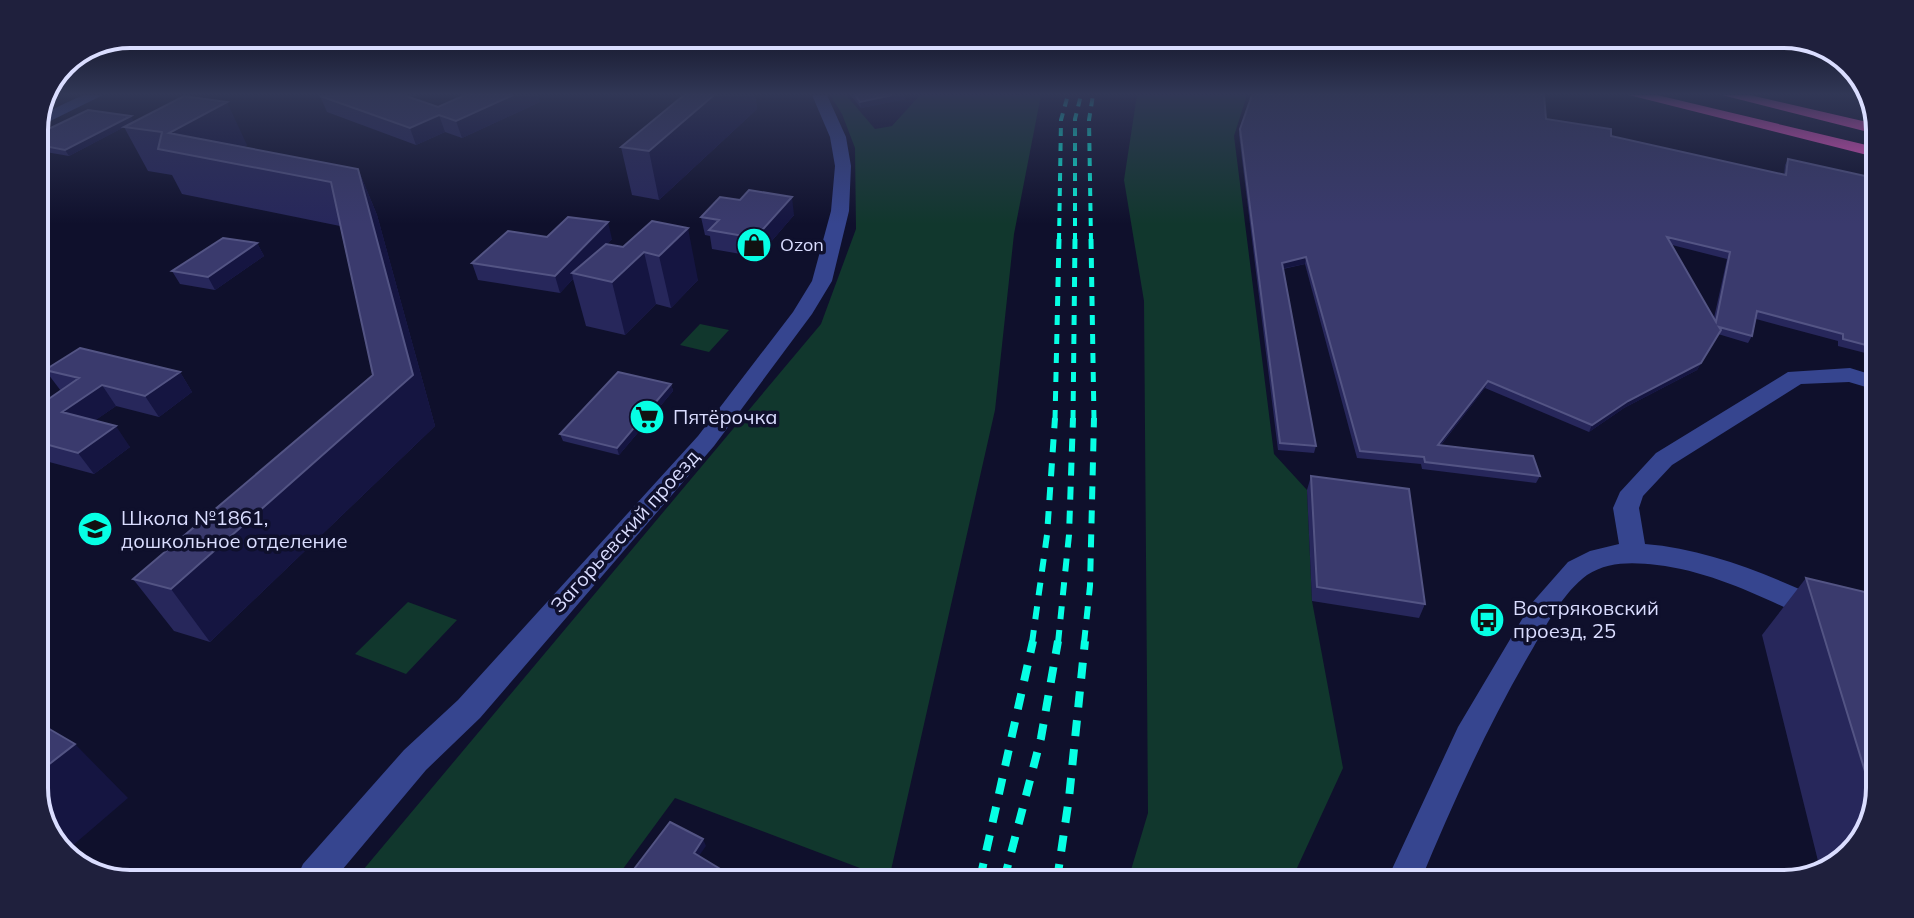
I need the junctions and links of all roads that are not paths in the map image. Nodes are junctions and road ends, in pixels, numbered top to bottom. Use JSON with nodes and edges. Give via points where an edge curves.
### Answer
{"nodes":[{"id":1,"x":838,"y":138,"type":"edge"},
{"id":2,"x":1815,"y":138,"type":"edge"},
{"id":3,"x":1866,"y":150,"type":"edge"},
{"id":4,"x":1866,"y":380,"type":"edge"},
{"id":5,"x":1631,"y":540,"type":"junction"},
{"id":6,"x":1866,"y":630,"type":"edge"},
{"id":7,"x":320,"y":870,"type":"edge"},
{"id":8,"x":1408,"y":870,"type":"edge"}],
"edges":[{"from":1,"to":7,"type":"street","name":"Загорьевский проезд","via":[[843,166],[840,211],[822,281],[802,314],[706,441]]},
{"from":2,"to":3,"type":"highway"},
{"from":4,"to":5,"type":"street","via":[[1850,375],[1796,377],[1664,459],[1632,492],[1626,508]]},
{"from":5,"to":6,"type":"street"},
{"from":5,"to":8,"type":"street","via":[[1569,576],[1542,608],[1438,797]]}]}
